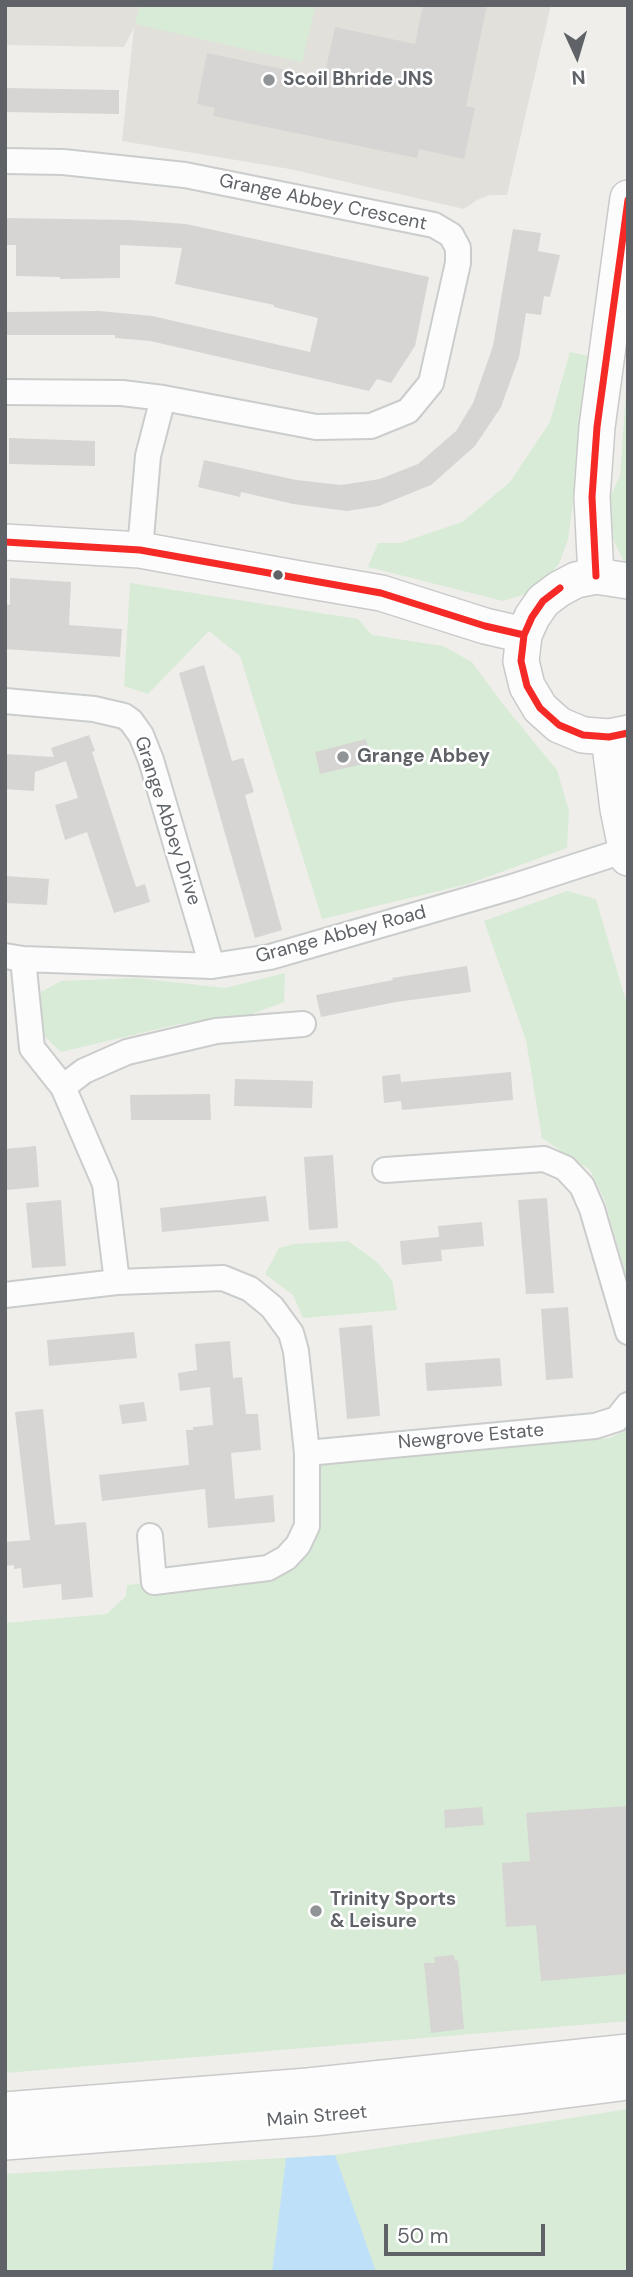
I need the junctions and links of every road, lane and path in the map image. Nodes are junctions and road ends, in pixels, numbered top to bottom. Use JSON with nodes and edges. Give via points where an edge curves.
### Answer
{"nodes":[{"id":1,"x":5,"y":161,"type":"edge"},
{"id":2,"x":628,"y":198,"type":"edge"},
{"id":3,"x":5,"y":392,"type":"edge"},
{"id":4,"x":163,"y":398,"type":"junction"},
{"id":5,"x":5,"y":542,"type":"edge"},
{"id":6,"x":140,"y":550,"type":"junction"},
{"id":7,"x":612,"y":578,"type":"edge"},
{"id":8,"x":524,"y":635,"type":"junction"},
{"id":9,"x":5,"y":701,"type":"edge"},
{"id":10,"x":618,"y":735,"type":"edge"},
{"id":11,"x":627,"y":854,"type":"edge"},
{"id":12,"x":14,"y":958,"type":"edge"},
{"id":13,"x":212,"y":965,"type":"junction"},
{"id":14,"x":303,"y":1024,"type":"dead end"},
{"id":15,"x":63,"y":1087,"type":"junction"},
{"id":16,"x":384,"y":1170,"type":"dead end"},
{"id":17,"x":117,"y":1282,"type":"junction"},
{"id":18,"x":5,"y":1295,"type":"edge"},
{"id":19,"x":628,"y":1332,"type":"edge"},
{"id":20,"x":628,"y":1405,"type":"edge"},
{"id":21,"x":307,"y":1453,"type":"junction"},
{"id":22,"x":150,"y":1536,"type":"dead end"},
{"id":23,"x":628,"y":2052,"type":"edge"},
{"id":24,"x":628,"y":2082,"type":"edge"},
{"id":25,"x":5,"y":2110,"type":"edge"},
{"id":26,"x":5,"y":2142,"type":"edge"}],
"edges":[{"from":1,"to":4,"type":"street","name":"Grange Abbey Crescent","via":[[63,162],[185,175],[434,225],[451,235],[458,248],[431,383],[408,411],[371,426],[316,427]]},
{"from":2,"to":7,"type":"street","via":[[592,497]]},
{"from":3,"to":4,"type":"street","name":"Grange Abbey Crescent"},
{"from":4,"to":6,"type":"street","via":[[148,456]]},
{"from":5,"to":6,"type":"street"},
{"from":6,"to":8,"type":"street","via":[[381,593]]},
{"from":7,"to":8,"type":"street","via":[[576,580],[559,589],[543,601]]},
{"from":8,"to":10,"type":"street","via":[[521,661],[527,686],[540,708],[559,725],[583,736]]},
{"from":9,"to":13,"type":"street","name":"Grange Abbey Drive","via":[[94,709],[131,721],[151,760]]},
{"from":10,"to":11,"type":"street","via":[[618,809]]},
{"from":11,"to":13,"type":"street","name":"Grange Abbey Road","via":[[270,957]]},
{"from":12,"to":13,"type":"street","name":"Grange Abbey Road"},
{"from":12,"to":15,"type":"street","via":[[32,1048]]},
{"from":14,"to":15,"type":"street","via":[[216,1031],[127,1052]]},
{"from":15,"to":17,"type":"street","via":[[105,1184]]},
{"from":16,"to":19,"type":"street","via":[[544,1159],[565,1168],[582,1186],[592,1209]]},
{"from":17,"to":18,"type":"street"},
{"from":17,"to":21,"type":"street","via":[[223,1278],[250,1289],[272,1307],[291,1333],[296,1351]]},
{"from":20,"to":21,"type":"street","name":"Newgrove Estate","via":[[617,1419],[595,1426]]},
{"from":21,"to":22,"type":"street","via":[[307,1526],[286,1558],[268,1568],[154,1582]]},
{"from":23,"to":25,"type":"street","name":"Main Street","via":[[322,2085]]},
{"from":24,"to":26,"type":"street","name":"Main Street","via":[[313,2118]]}]}
